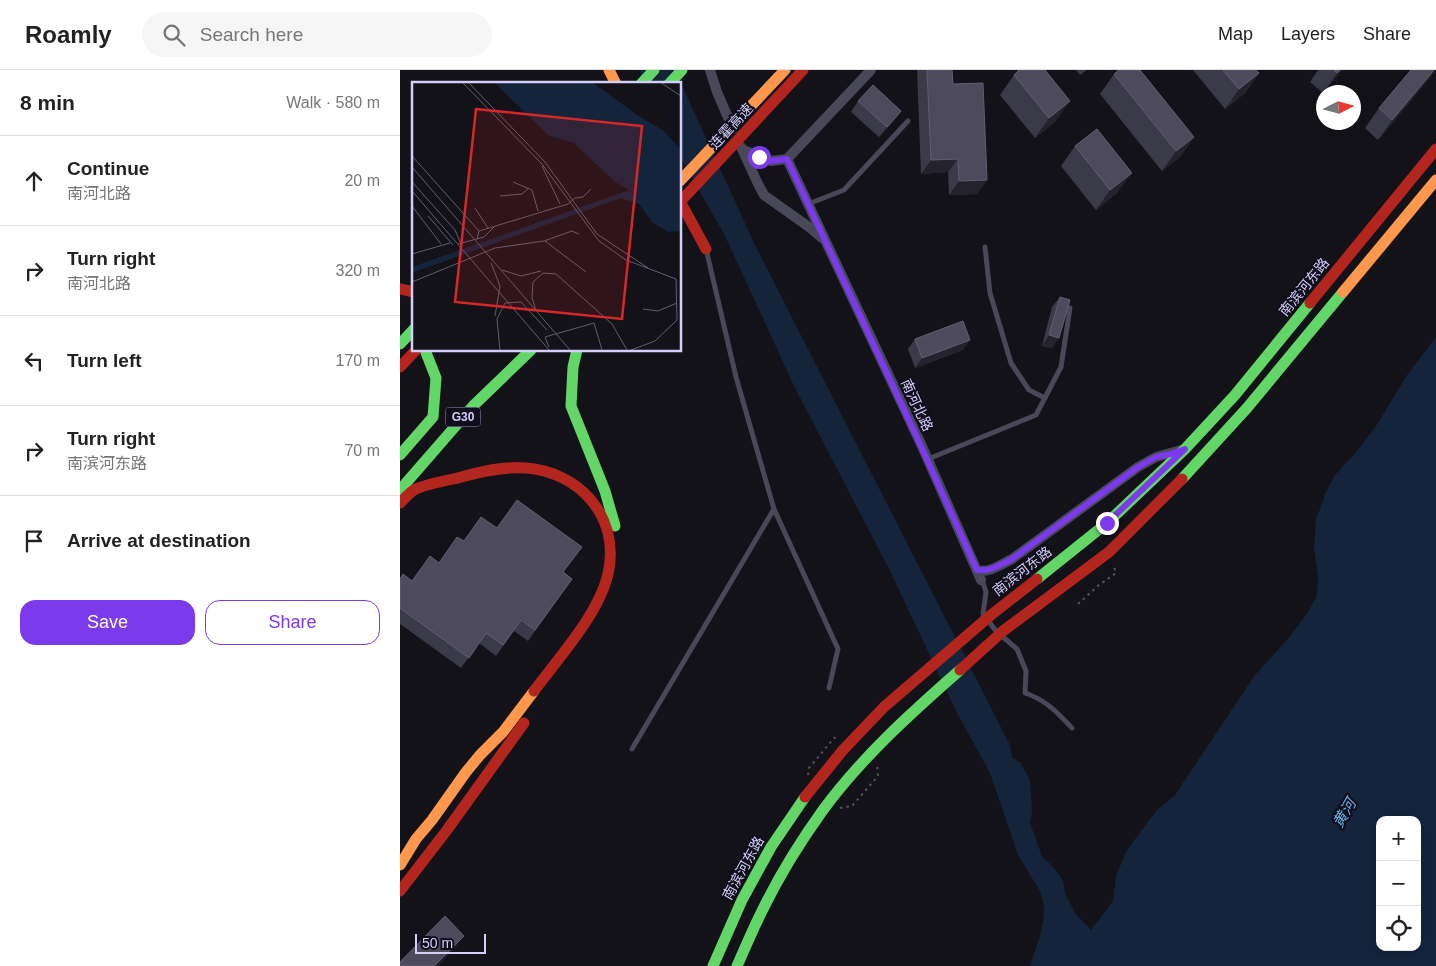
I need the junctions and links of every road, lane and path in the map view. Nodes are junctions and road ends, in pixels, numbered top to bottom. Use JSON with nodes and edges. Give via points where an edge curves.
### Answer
{"nodes":[{"id":1,"x":609,"y":70,"type":"edge"},
{"id":2,"x":654,"y":70,"type":"edge"},
{"id":3,"x":682,"y":70,"type":"edge"},
{"id":4,"x":710,"y":70,"type":"edge"},
{"id":5,"x":785,"y":70,"type":"edge"},
{"id":6,"x":803,"y":70,"type":"edge"},
{"id":7,"x":871,"y":70,"type":"edge"},
{"id":8,"x":615,"y":82,"type":"edge"},
{"id":9,"x":643,"y":82,"type":"edge"},
{"id":10,"x":671,"y":82,"type":"edge"},
{"id":11,"x":908,"y":121,"type":"dead end"},
{"id":12,"x":1436,"y":149,"type":"edge"},
{"id":13,"x":743,"y":150,"type":"junction"},
{"id":14,"x":787,"y":159,"type":"junction"},
{"id":15,"x":1436,"y":180,"type":"edge"},
{"id":16,"x":681,"y":181,"type":"edge"},
{"id":17,"x":681,"y":201,"type":"edge"},
{"id":18,"x":681,"y":204,"type":"edge"},
{"id":19,"x":808,"y":204,"type":"junction"},
{"id":20,"x":826,"y":243,"type":"junction"},
{"id":21,"x":985,"y":247,"type":"dead end"},
{"id":22,"x":706,"y":249,"type":"joint"},
{"id":23,"x":1070,"y":308,"type":"edge"},
{"id":24,"x":411,"y":330,"type":"edge"},
{"id":25,"x":400,"y":344,"type":"edge"},
{"id":26,"x":415,"y":351,"type":"edge"},
{"id":27,"x":425,"y":351,"type":"edge"},
{"id":28,"x":517,"y":351,"type":"edge"},
{"id":29,"x":530,"y":351,"type":"edge"},
{"id":30,"x":578,"y":351,"type":"edge"},
{"id":31,"x":400,"y":367,"type":"edge"},
{"id":32,"x":1045,"y":398,"type":"junction"},
{"id":33,"x":1185,"y":449,"type":"junction"},
{"id":34,"x":400,"y":455,"type":"edge"},
{"id":35,"x":927,"y":459,"type":"junction"},
{"id":36,"x":400,"y":474,"type":"edge"},
{"id":37,"x":400,"y":490,"type":"edge"},
{"id":38,"x":400,"y":503,"type":"edge"},
{"id":39,"x":774,"y":509,"type":"junction"},
{"id":40,"x":1116,"y":573,"type":"dead end"},
{"id":41,"x":979,"y":575,"type":"junction"},
{"id":42,"x":617,"y":585,"type":"dead end"},
{"id":43,"x":611,"y":598,"type":"dead end"},
{"id":44,"x":1078,"y":604,"type":"dead end"},
{"id":45,"x":829,"y":688,"type":"dead end"},
{"id":46,"x":1072,"y":728,"type":"dead end"},
{"id":47,"x":875,"y":748,"type":"junction"},
{"id":48,"x":632,"y":749,"type":"dead end"},
{"id":49,"x":823,"y":810,"type":"junction"},
{"id":50,"x":400,"y":865,"type":"edge"},
{"id":51,"x":400,"y":891,"type":"edge"},
{"id":52,"x":713,"y":966,"type":"edge"},
{"id":53,"x":737,"y":966,"type":"edge"}],
"edges":[{"from":1,"to":8,"type":"main road"},
{"from":2,"to":9,"type":"main road"},
{"from":3,"to":10,"type":"main road"},
{"from":4,"to":13,"type":"street","name":"南河北路","via":[[716,92]]},
{"from":5,"to":16,"type":"main road","name":"连霍高速"},
{"from":6,"to":17,"type":"main road","name":"连霍高速"},
{"from":7,"to":14,"type":"street"},
{"from":11,"to":19,"type":"lane","via":[[844,190]]},
{"from":12,"to":33,"type":"main road","name":"南滨河东路","via":[[1235,395]]},
{"from":13,"to":14,"type":"street","via":[[771,161]]},
{"from":13,"to":20,"type":"street","name":"南河北路","via":[[764,194]]},
{"from":14,"to":19,"type":"street","name":"南河北路"},
{"from":15,"to":47,"type":"main road","via":[[1247,408],[1191,470],[1109,552],[1003,631]]},
{"from":18,"to":22,"type":"main road"},
{"from":19,"to":20,"type":"street","name":"南河北路"},
{"from":20,"to":35,"type":"street","name":"南河北路"},
{"from":21,"to":32,"type":"lane","via":[[990,293],[1011,363],[1028,390]]},
{"from":22,"to":39,"type":"lane","via":[[736,378]]},
{"from":23,"to":32,"type":"lane","via":[[1061,367]]},
{"from":24,"to":25,"type":"main road"},
{"from":26,"to":31,"type":"main road"},
{"from":27,"to":34,"type":"main road","via":[[436,378],[433,417]]},
{"from":28,"to":36,"type":"main road","number":"G30"},
{"from":29,"to":37,"type":"main road","number":"G30","via":[[473,406]]},
{"from":30,"to":42,"type":"main road","via":[[573,367],[571,406],[615,524]]},
{"from":32,"to":35,"type":"lane","via":[[1036,415]]},
{"from":33,"to":41,"type":"street","via":[[1144,464],[1012,559]]},
{"from":33,"to":52,"type":"main road","name":"南滨河东路","via":[[1107,523],[991,615],[884,707],[843,750],[788,822],[760,866]]},
{"from":35,"to":41,"type":"street","name":"南河北路"},
{"from":38,"to":50,"type":"main road","via":[[415,489],[468,475],[525,468],[549,472],[572,483],[590,499],[603,517],[611,550],[602,592],[577,634],[503,732],[466,772]]},
{"from":39,"to":45,"type":"lane","via":[[838,648]]},
{"from":39,"to":48,"type":"lane"},
{"from":40,"to":44,"type":"path"},
{"from":41,"to":46,"type":"lane","via":[[986,592],[983,614],[996,631],[1018,649],[1026,671],[1025,693],[1038,697]]},
{"from":43,"to":51,"type":"main road","via":[[592,630]]},
{"from":47,"to":49,"type":"main road"},
{"from":47,"to":49,"type":"path","via":[[878,776],[852,806]]},
{"from":49,"to":53,"type":"main road","via":[[775,884]]}]}
